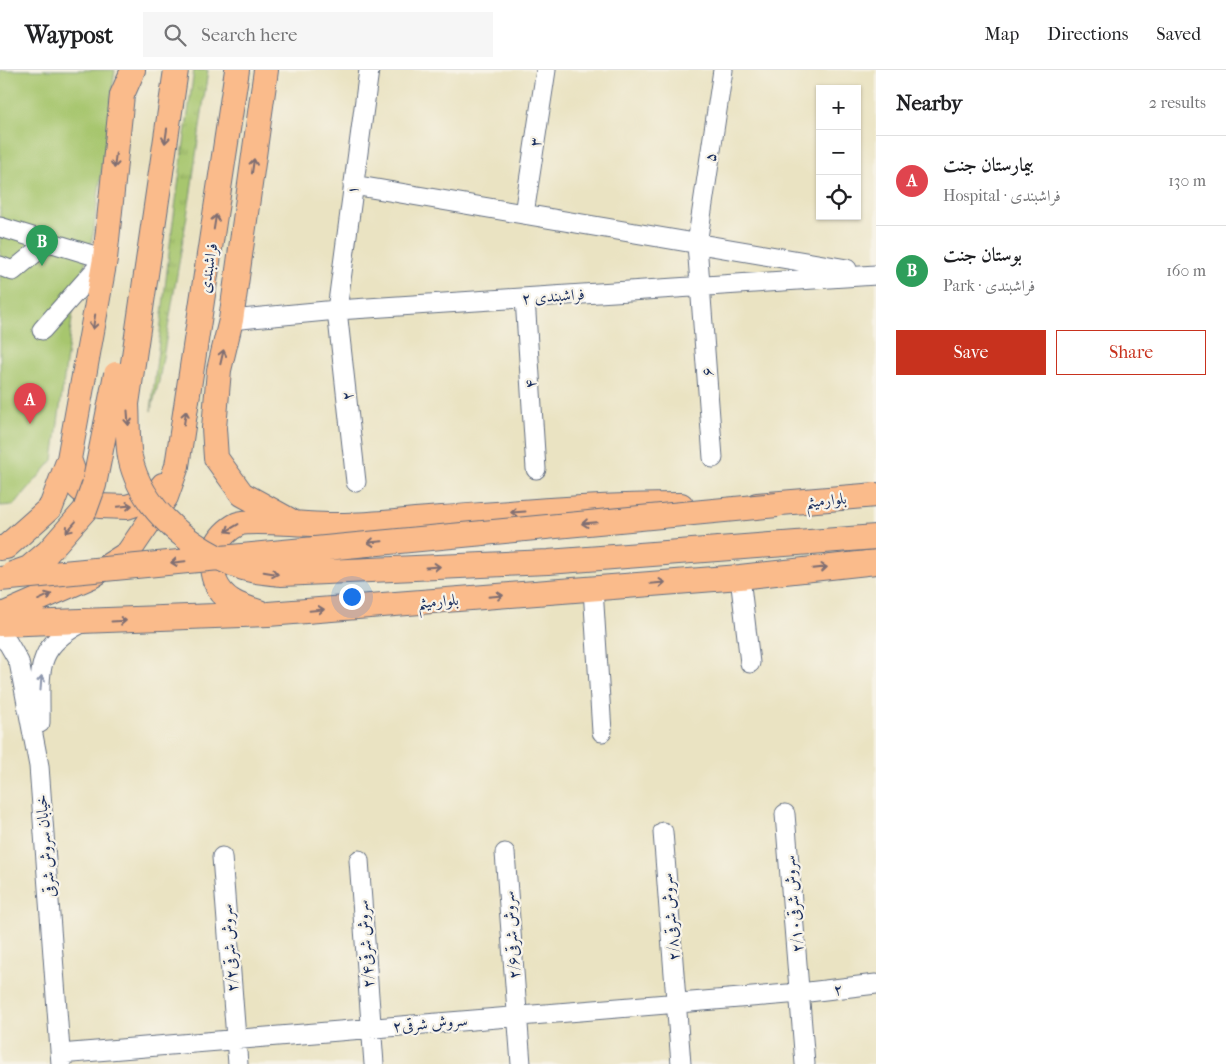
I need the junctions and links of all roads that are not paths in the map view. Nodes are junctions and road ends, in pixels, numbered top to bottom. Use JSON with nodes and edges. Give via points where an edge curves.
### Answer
{"nodes":[{"id":1,"x":126,"y":70,"type":"edge"},
{"id":2,"x":133,"y":70,"type":"edge"},
{"id":3,"x":160,"y":70,"type":"edge"},
{"id":4,"x":176,"y":70,"type":"edge"},
{"id":5,"x":237,"y":70,"type":"edge"},
{"id":6,"x":266,"y":70,"type":"edge"},
{"id":7,"x":369,"y":70,"type":"edge"},
{"id":8,"x":546,"y":70,"type":"edge"},
{"id":9,"x":723,"y":70,"type":"edge"},
{"id":10,"x":122,"y":95,"type":"junction"},
{"id":11,"x":225,"y":157,"type":"junction"},
{"id":12,"x":353,"y":185,"type":"junction"},
{"id":13,"x":524,"y":214,"type":"junction"},
{"id":14,"x":0,"y":227,"type":"edge"},
{"id":15,"x":244,"y":232,"type":"junction"},
{"id":16,"x":47,"y":243,"type":"junction"},
{"id":17,"x":697,"y":244,"type":"junction"},
{"id":18,"x":105,"y":259,"type":"junction"},
{"id":19,"x":0,"y":266,"type":"edge"},
{"id":20,"x":876,"y":275,"type":"edge"},
{"id":21,"x":701,"y":286,"type":"junction"},
{"id":22,"x":525,"y":298,"type":"junction"},
{"id":23,"x":338,"y":310,"type":"junction"},
{"id":24,"x":231,"y":320,"type":"junction"},
{"id":25,"x":42,"y":330,"type":"dead end"},
{"id":26,"x":713,"y":458,"type":"dead end"},
{"id":27,"x":69,"y":459,"type":"junction"},
{"id":28,"x":177,"y":466,"type":"junction"},
{"id":29,"x":536,"y":469,"type":"dead end"},
{"id":30,"x":356,"y":482,"type":"dead end"},
{"id":31,"x":876,"y":495,"type":"edge"},
{"id":32,"x":777,"y":505,"type":"junction"},
{"id":33,"x":297,"y":525,"type":"junction"},
{"id":34,"x":876,"y":537,"type":"edge"},
{"id":35,"x":0,"y":548,"type":"edge"},
{"id":36,"x":876,"y":562,"type":"edge"},
{"id":37,"x":740,"y":577,"type":"junction"},
{"id":38,"x":0,"y":579,"type":"edge"},
{"id":39,"x":593,"y":588,"type":"junction"},
{"id":40,"x":268,"y":614,"type":"junction"},
{"id":41,"x":0,"y":616,"type":"edge"},
{"id":42,"x":82,"y":622,"type":"junction"},
{"id":43,"x":0,"y":624,"type":"edge"},
{"id":44,"x":0,"y":636,"type":"edge"},
{"id":45,"x":750,"y":662,"type":"dead end"},
{"id":46,"x":602,"y":732,"type":"dead end"},
{"id":47,"x":39,"y":766,"type":"junction"},
{"id":48,"x":785,"y":814,"type":"dead end"},
{"id":49,"x":663,"y":832,"type":"dead end"},
{"id":50,"x":505,"y":853,"type":"dead end"},
{"id":51,"x":222,"y":857,"type":"dead end"},
{"id":52,"x":360,"y":860,"type":"dead end"},
{"id":53,"x":876,"y":984,"type":"edge"},
{"id":54,"x":800,"y":993,"type":"junction"},
{"id":55,"x":677,"y":1003,"type":"junction"},
{"id":56,"x":518,"y":1016,"type":"junction"},
{"id":57,"x":371,"y":1028,"type":"junction"},
{"id":58,"x":236,"y":1040,"type":"junction"},
{"id":59,"x":61,"y":1059,"type":"edge"},
{"id":60,"x":238,"y":1064,"type":"edge"},
{"id":61,"x":374,"y":1064,"type":"edge"},
{"id":62,"x":521,"y":1064,"type":"edge"},
{"id":63,"x":682,"y":1064,"type":"edge"},
{"id":64,"x":805,"y":1064,"type":"edge"}],
"edges":[{"from":1,"to":10,"type":"main road"},
{"from":2,"to":10,"type":"main road"},
{"from":3,"to":38,"type":"main road","one_way":true,"bridge":true,"via":[[112,398],[94,485],[85,510],[48,552],[29,568]]},
{"from":4,"to":34,"type":"main road","one_way":true,"bridge":true,"via":[[127,404],[130,458],[142,488],[152,505],[191,541],[243,568],[280,574],[548,562]]},
{"from":5,"to":11,"type":"main road","name":"فراشبندی"},
{"from":15,"to":6,"type":"main road","one_way":true},
{"from":7,"to":12,"type":"street","name":"۱"},
{"from":8,"to":13,"type":"street","name":"۳"},
{"from":9,"to":17,"type":"street","name":"۵"},
{"from":10,"to":18,"type":"main road","one_way":true},
{"from":11,"to":15,"type":"main road"},
{"from":28,"to":11,"type":"main road","name":"فراشبندی","one_way":true},
{"from":12,"to":13,"type":"street"},
{"from":12,"to":23,"type":"street","name":"۱"},
{"from":13,"to":17,"type":"street"},
{"from":14,"to":16,"type":"street"},
{"from":15,"to":24,"type":"main road"},
{"from":16,"to":18,"type":"street"},
{"from":16,"to":19,"type":"street","via":[[13,271]]},
{"from":17,"to":20,"type":"street"},
{"from":17,"to":21,"type":"street","name":"۵"},
{"from":18,"to":25,"type":"street"},
{"from":18,"to":27,"type":"main road","one_way":true},
{"from":20,"to":21,"type":"street","name":"۲ فراشبندی"},
{"from":21,"to":22,"type":"street","name":"۲ فراشبندی"},
{"from":21,"to":26,"type":"street","name":"۶"},
{"from":22,"to":23,"type":"street","name":"۲ فراشبندی"},
{"from":22,"to":29,"type":"street","name":"۴"},
{"from":23,"to":24,"type":"street","name":"۲ فراشبندی"},
{"from":23,"to":30,"type":"street","name":"۲"},
{"from":33,"to":24,"type":"main road","one_way":true,"via":[[242,494],[216,458],[214,428],[219,370]]},
{"from":27,"to":28,"type":"main road","one_way":true,"via":[[79,488],[99,506],[127,507],[153,498]]},
{"from":27,"to":35,"type":"main road","via":[[51,507],[6,547]]},
{"from":41,"to":28,"type":"main road","name":"فراشبندی","one_way":true,"via":[[92,576],[128,552],[166,498]]},
{"from":31,"to":32,"type":"main road","name":"بلوارمیثم"},
{"from":32,"to":33,"type":"main road","one_way":true,"via":[[608,505],[340,525]]},
{"from":32,"to":38,"type":"main road","one_way":true,"bridge":true},
{"from":33,"to":40,"type":"main road","one_way":true,"via":[[240,523],[225,532],[216,543],[212,561],[219,592],[238,606]]},
{"from":37,"to":36,"type":"main road","name":"بلوارمیثم","one_way":true},
{"from":39,"to":37,"type":"main road","name":"بلوارمیثم","one_way":true},
{"from":37,"to":45,"type":"street"},
{"from":40,"to":39,"type":"main road","name":"بلوارمیثم","one_way":true},
{"from":39,"to":46,"type":"street"},
{"from":42,"to":40,"type":"main road","name":"بلوارمیثم","one_way":true},
{"from":42,"to":43,"type":"main road","name":"بلوارمیثم"},
{"from":47,"to":42,"type":"street","one_way":true,"via":[[43,659],[51,643]]},
{"from":44,"to":47,"type":"street","name":"خیابان سروش شرقی","via":[[8,643],[18,662]]},
{"from":47,"to":59,"type":"street","name":"خیابان سروش شرقی"},
{"from":48,"to":54,"type":"street","name":"سروش شرقی۲/۱۰"},
{"from":49,"to":55,"type":"street","name":"سروش شرقی۲/۸"},
{"from":50,"to":56,"type":"street","name":"سروش شرقی۲/۶"},
{"from":51,"to":58,"type":"street","name":"سروش شرقی۲/۲"},
{"from":52,"to":57,"type":"street","name":"سروش شرقی۲/۴"},
{"from":53,"to":54,"type":"street","name":"۲"},
{"from":54,"to":55,"type":"street","name":"سروش شرقی۲"},
{"from":54,"to":64,"type":"street","name":"سروش شرقی۲/۱۰"},
{"from":55,"to":56,"type":"street","name":"سروش شرقی۲"},
{"from":55,"to":63,"type":"street","name":"سروش شرقی۲/۸"},
{"from":56,"to":57,"type":"street","name":"سروش شرقی۲"},
{"from":56,"to":62,"type":"street","name":"سروش شرقی۲/۶"},
{"from":57,"to":58,"type":"street","name":"سروش شرقی۲"},
{"from":57,"to":61,"type":"street","name":"سروش شرقی۲/۴"},
{"from":58,"to":59,"type":"street","name":"سروش شرقی۲"},
{"from":58,"to":60,"type":"street","name":"سروش شرقی۲/۲"}]}
